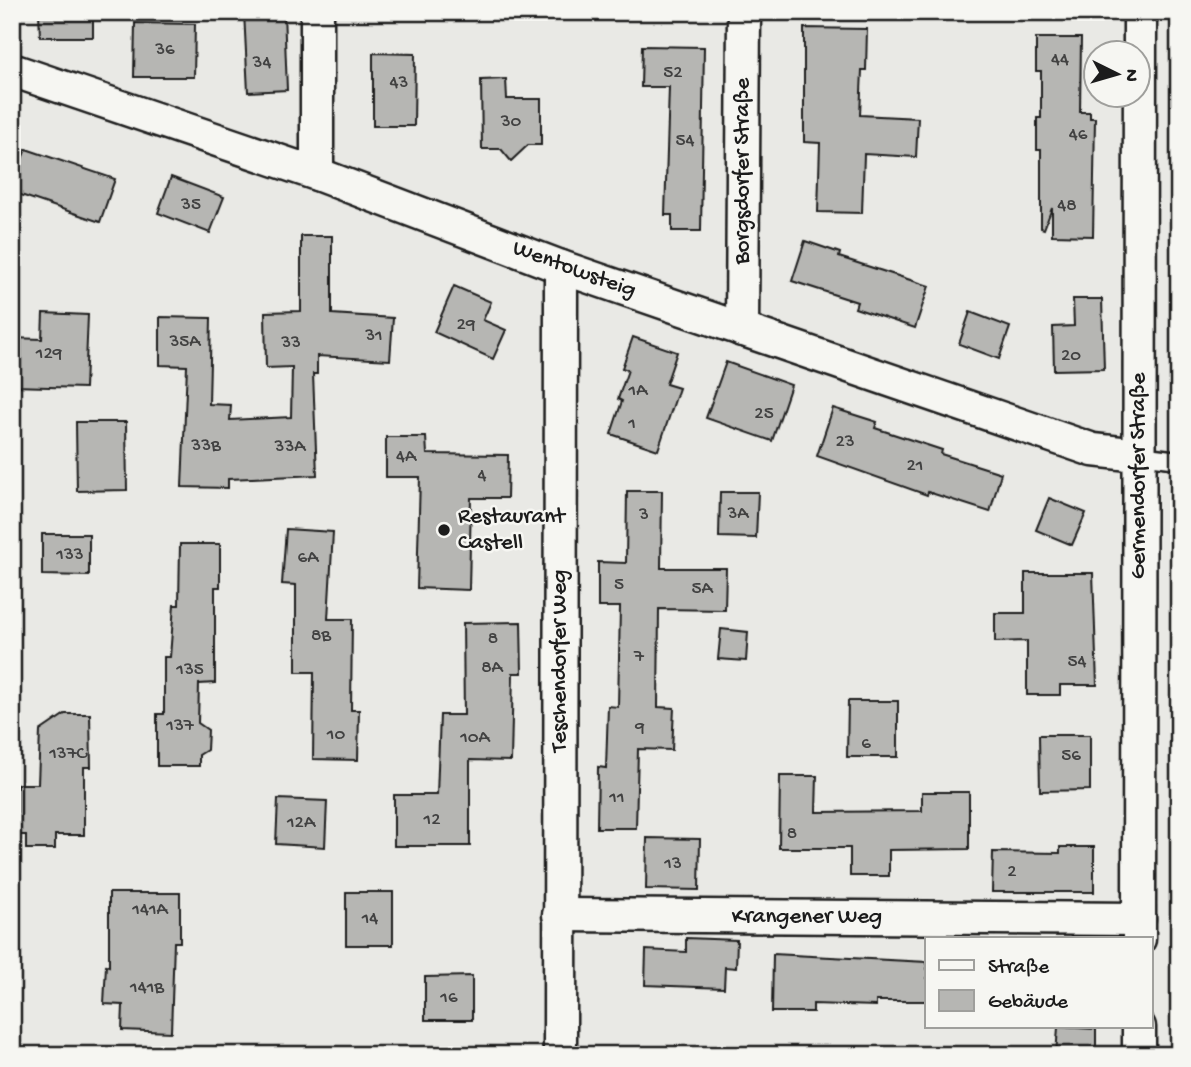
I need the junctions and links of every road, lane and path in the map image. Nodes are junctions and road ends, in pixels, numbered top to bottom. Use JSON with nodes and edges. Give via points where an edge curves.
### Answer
{"nodes":[{"id":1,"x":317,"y":12,"type":"edge"},
{"id":2,"x":744,"y":12,"type":"edge"},
{"id":3,"x":1140,"y":12,"type":"edge"},
{"id":4,"x":12,"y":70,"type":"edge"},
{"id":5,"x":317,"y":174,"type":"junction"},
{"id":6,"x":561,"y":267,"type":"junction"},
{"id":7,"x":742,"y":330,"type":"junction"},
{"id":8,"x":1139,"y":455,"type":"junction"},
{"id":9,"x":1179,"y":460,"type":"edge"},
{"id":10,"x":559,"y":915,"type":"junction"},
{"id":11,"x":1139,"y":929,"type":"edge"},
{"id":12,"x":1139,"y":1028,"type":"edge"},
{"id":13,"x":560,"y":1055,"type":"edge"},
{"id":14,"x":1139,"y":1055,"type":"edge"}],
"edges":[{"from":1,"to":5,"type":"street"},
{"from":2,"to":7,"type":"street","name":"Borgsdorfer Straße"},
{"from":3,"to":8,"type":"street","name":"Germendorfer Straße"},
{"from":4,"to":5,"type":"street","name":"Wentowsteig"},
{"from":5,"to":6,"type":"street","name":"Wentowsteig"},
{"from":6,"to":7,"type":"street","name":"Wentowsteig"},
{"from":6,"to":10,"type":"street","name":"Teschendorfer Weg"},
{"from":7,"to":8,"type":"street","name":"Wentowsteig","via":[[1093,450]]},
{"from":8,"to":9,"type":"lane"},
{"from":8,"to":11,"type":"street","name":"Germendorfer Straße"},
{"from":10,"to":11,"type":"street","name":"Krangener Weg"},
{"from":10,"to":13,"type":"street","name":"Teschendorfer Weg"},
{"from":12,"to":14,"type":"street"}]}
